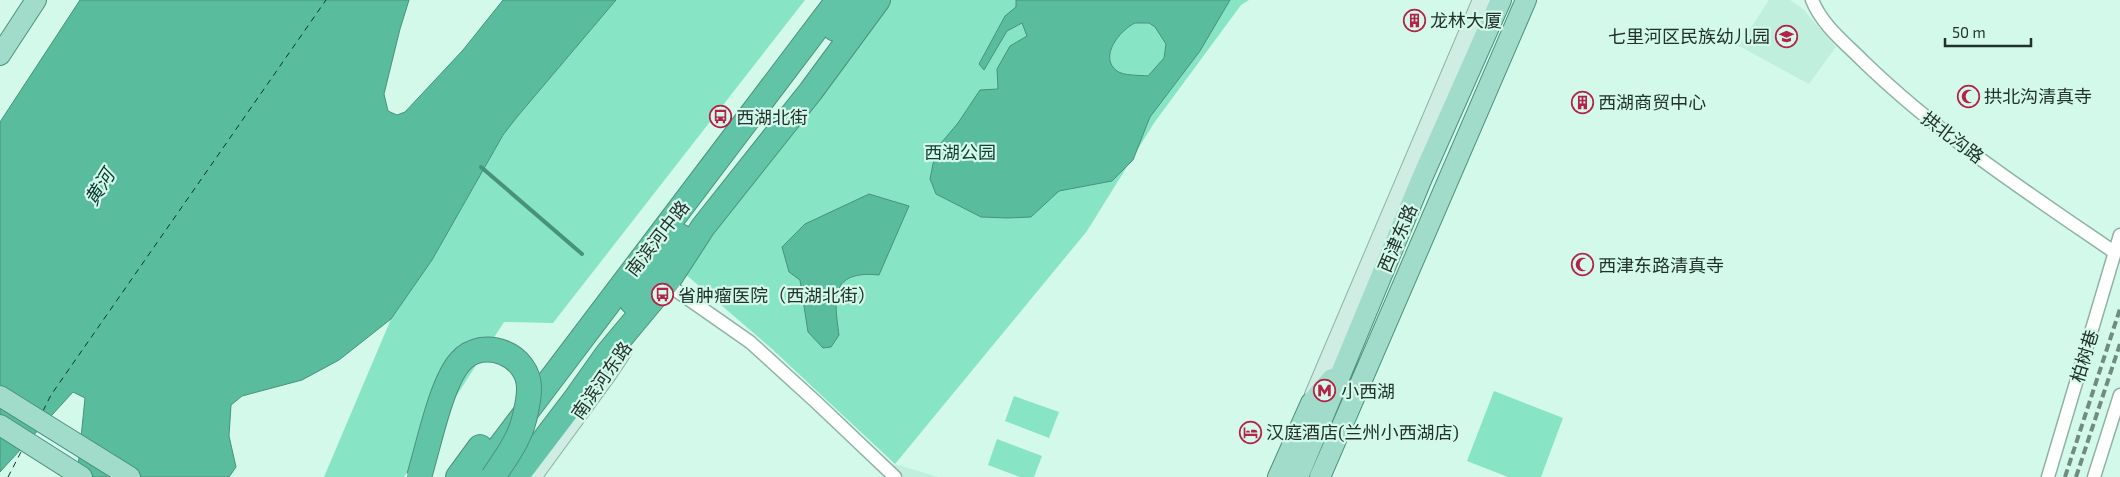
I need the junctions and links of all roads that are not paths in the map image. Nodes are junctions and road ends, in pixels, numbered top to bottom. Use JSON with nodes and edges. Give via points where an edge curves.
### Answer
{"nodes":[{"id":1,"x":24,"y":0,"type":"edge"},
{"id":2,"x":36,"y":0,"type":"edge"},
{"id":3,"x":838,"y":0,"type":"edge"},
{"id":4,"x":857,"y":0,"type":"edge"},
{"id":5,"x":878,"y":0,"type":"edge"},
{"id":6,"x":1482,"y":0,"type":"edge"},
{"id":7,"x":1501,"y":0,"type":"edge"},
{"id":8,"x":1526,"y":0,"type":"edge"},
{"id":9,"x":1812,"y":0,"type":"edge"},
{"id":10,"x":0,"y":35,"type":"edge"},
{"id":11,"x":0,"y":55,"type":"edge"},
{"id":12,"x":749,"y":120,"type":"junction"},
{"id":13,"x":2120,"y":235,"type":"edge"},
{"id":14,"x":2114,"y":252,"type":"junction"},
{"id":15,"x":668,"y":281,"type":"junction"},
{"id":16,"x":1345,"y":363,"type":"junction"},
{"id":17,"x":2120,"y":395,"type":"edge"},
{"id":18,"x":0,"y":396,"type":"edge"},
{"id":19,"x":1311,"y":404,"type":"junction"},
{"id":20,"x":0,"y":425,"type":"edge"},
{"id":21,"x":1333,"y":446,"type":"junction"},
{"id":22,"x":82,"y":477,"type":"edge"},
{"id":23,"x":130,"y":477,"type":"edge"},
{"id":24,"x":419,"y":477,"type":"edge"},
{"id":25,"x":458,"y":477,"type":"edge"},
{"id":26,"x":477,"y":477,"type":"edge"},
{"id":27,"x":493,"y":477,"type":"edge"},
{"id":28,"x":504,"y":477,"type":"edge"},
{"id":29,"x":516,"y":477,"type":"edge"},
{"id":30,"x":532,"y":477,"type":"edge"},
{"id":31,"x":895,"y":477,"type":"edge"},
{"id":32,"x":1278,"y":477,"type":"edge"},
{"id":33,"x":1298,"y":477,"type":"edge"},
{"id":34,"x":1320,"y":477,"type":"edge"},
{"id":35,"x":1328,"y":477,"type":"edge"},
{"id":36,"x":2048,"y":477,"type":"edge"},
{"id":37,"x":2094,"y":477,"type":"edge"}],
"edges":[{"from":1,"to":10,"type":"main road"},
{"from":2,"to":11,"type":"main road"},
{"from":3,"to":12,"type":"highway","name":"南滨河中路"},
{"from":4,"to":28,"type":"highway","name":"南滨河中路"},
{"from":5,"to":15,"type":"highway","via":[[703,227]]},
{"from":6,"to":19,"type":"street","name":"西津东路"},
{"from":7,"to":16,"type":"main road","name":"西津东路"},
{"from":8,"to":21,"type":"main road","name":"西津东路"},
{"from":9,"to":14,"type":"street","name":"拱北沟路","via":[[1828,27],[1899,96],[2029,194]]},
{"from":12,"to":25,"type":"highway","via":[[727,129],[645,228]]},
{"from":12,"to":26,"type":"highway","name":"南滨河中路"},
{"from":13,"to":14,"type":"street","name":"柏树巷"},
{"from":14,"to":36,"type":"street","name":"柏树巷"},
{"from":15,"to":29,"type":"highway","via":[[608,353]]},
{"from":15,"to":30,"type":"street","name":"南滨河东路","via":[[608,373]]},
{"from":15,"to":31,"type":"street","via":[[677,291],[750,342]]},
{"from":16,"to":19,"type":"main road"},
{"from":16,"to":33,"type":"main road","name":"西津东路"},
{"from":17,"to":37,"type":"street"},
{"from":18,"to":23,"type":"main road"},
{"from":19,"to":32,"type":"main road"},
{"from":20,"to":22,"type":"main road"},
{"from":21,"to":34,"type":"main road","name":"西津东路"},
{"from":21,"to":35,"type":"street","name":"西津东路"},
{"from":24,"to":27,"type":"highway","bridge":true,"via":[[452,374],[460,361],[474,352],[489,349],[504,352],[517,360],[526,373],[529,389],[519,434]]}]}
